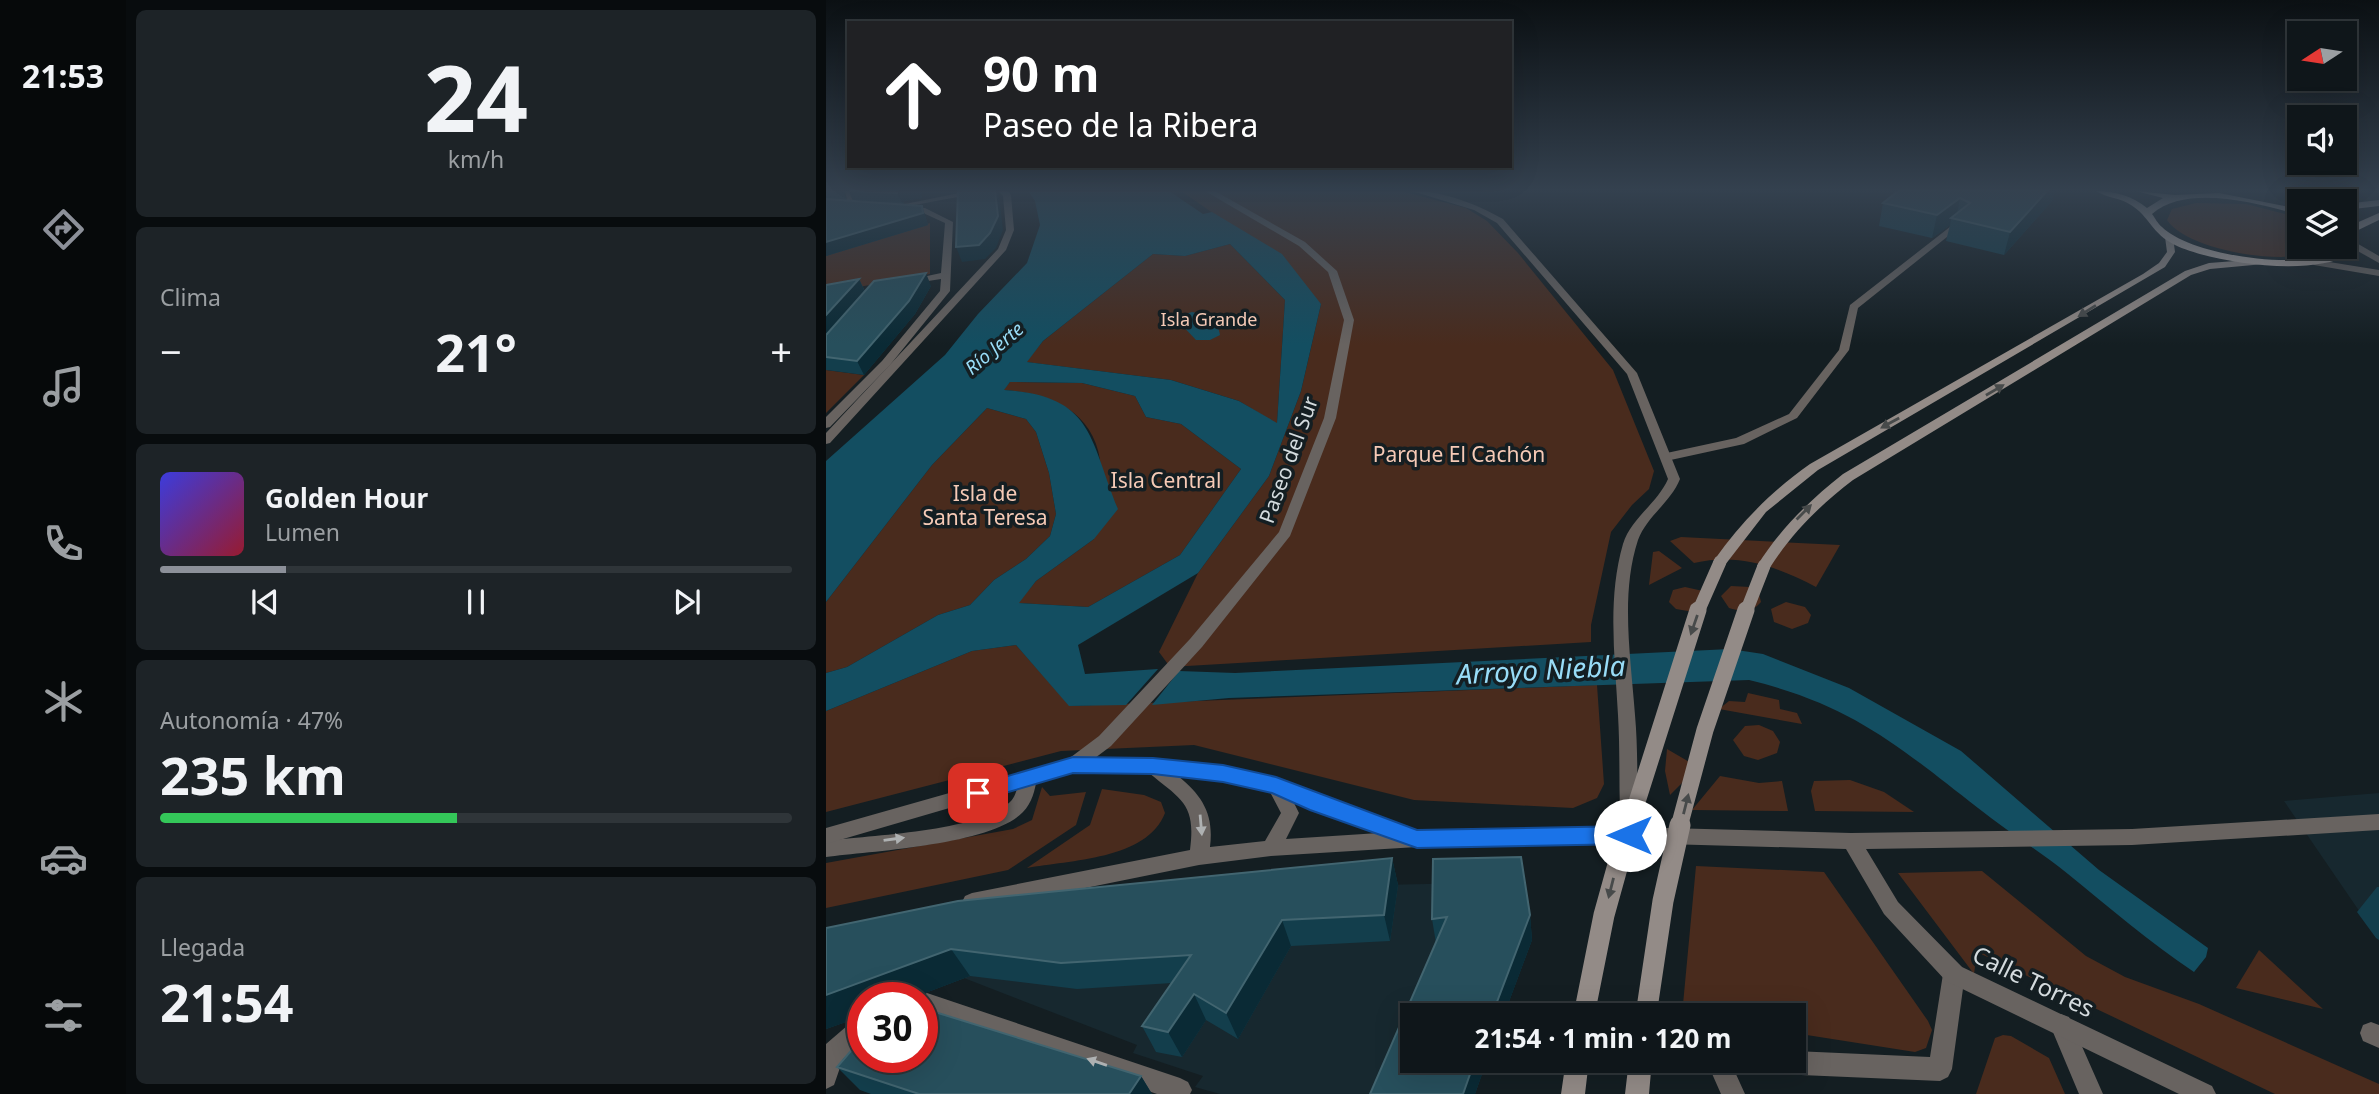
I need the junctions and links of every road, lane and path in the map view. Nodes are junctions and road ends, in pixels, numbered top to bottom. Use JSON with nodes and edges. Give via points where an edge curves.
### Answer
{"nodes":[{"id":1,"x":948,"y":242,"type":"edge"},
{"id":2,"x":1005,"y":242,"type":"edge"},
{"id":3,"x":1299,"y":242,"type":"edge"},
{"id":4,"x":1518,"y":242,"type":"edge"},
{"id":5,"x":1936,"y":242,"type":"edge"},
{"id":6,"x":2170,"y":242,"type":"edge"},
{"id":7,"x":2181,"y":242,"type":"edge"},
{"id":8,"x":2357,"y":244,"type":"edge"},
{"id":9,"x":2332,"y":259,"type":"edge"},
{"id":10,"x":2379,"y":260,"type":"edge"},
{"id":11,"x":2261,"y":262,"type":"junction"},
{"id":12,"x":2317,"y":262,"type":"junction"},
{"id":13,"x":2379,"y":273,"type":"edge"},
{"id":14,"x":946,"y":275,"type":"junction"},
{"id":15,"x":899,"y":283,"type":"edge"},
{"id":16,"x":826,"y":424,"type":"edge"},
{"id":17,"x":826,"y":440,"type":"edge"},
{"id":18,"x":1666,"y":457,"type":"junction"},
{"id":19,"x":1073,"y":765,"type":"junction"},
{"id":20,"x":1153,"y":766,"type":"junction"},
{"id":21,"x":1028,"y":778,"type":"junction"},
{"id":22,"x":1276,"y":786,"type":"junction"},
{"id":23,"x":2379,"y":822,"type":"edge"},
{"id":24,"x":1630,"y":835,"type":"junction"},
{"id":25,"x":826,"y":836,"type":"edge"},
{"id":26,"x":1417,"y":839,"type":"junction"},
{"id":27,"x":1851,"y":841,"type":"junction"},
{"id":28,"x":1271,"y":848,"type":"junction"},
{"id":29,"x":826,"y":849,"type":"edge"},
{"id":30,"x":1199,"y":857,"type":"junction"},
{"id":31,"x":957,"y":906,"type":"edge"},
{"id":32,"x":1954,"y":974,"type":"junction"},
{"id":33,"x":1586,"y":1003,"type":"edge"},
{"id":34,"x":1648,"y":1003,"type":"edge"},
{"id":35,"x":938,"y":1008,"type":"edge"},
{"id":36,"x":2061,"y":1025,"type":"junction"},
{"id":37,"x":847,"y":1041,"type":"edge"},
{"id":38,"x":1806,"y":1063,"type":"edge"},
{"id":39,"x":1576,"y":1073,"type":"edge"},
{"id":40,"x":1639,"y":1073,"type":"edge"},
{"id":41,"x":1723,"y":1073,"type":"edge"},
{"id":42,"x":826,"y":1077,"type":"edge"},
{"id":43,"x":2200,"y":1093,"type":"edge"},
{"id":44,"x":1178,"y":1094,"type":"edge"},
{"id":45,"x":1573,"y":1094,"type":"edge"},
{"id":46,"x":1637,"y":1094,"type":"edge"},
{"id":47,"x":1733,"y":1094,"type":"edge"},
{"id":48,"x":2091,"y":1094,"type":"edge"}],
"edges":[{"from":1,"to":14,"type":"street"},
{"from":2,"to":17,"type":"street"},
{"from":3,"to":19,"type":"street","name":"Paseo del Sur","via":[[1332,271],[1349,320],[1330,418],[1286,533],[1186,654],[1105,741]]},
{"from":4,"to":18,"type":"street","via":[[1632,373]]},
{"from":5,"to":18,"type":"street","via":[[1853,307],[1844,350],[1793,416],[1740,440]]},
{"from":6,"to":33,"type":"main road","one_way":true,"bridge":true,"via":[[2171,252],[2162,265],[2146,276],[1814,467],[1773,496],[1747,524],[1720,562],[1703,599],[1668,700],[1617,864]]},
{"from":7,"to":11,"type":"main road"},
{"from":8,"to":10,"type":"street"},
{"from":9,"to":12,"type":"main road"},
{"from":11,"to":12,"type":"main road"},
{"from":34,"to":11,"type":"main road","one_way":true,"bridge":true,"via":[[1686,803],[1724,673],[1764,566],[1782,534],[1848,477],[2188,273],[2209,266]]},
{"from":12,"to":13,"type":"street"},
{"from":14,"to":15,"type":"street"},
{"from":14,"to":16,"type":"street","via":[[945,291],[886,363]]},
{"from":18,"to":24,"type":"street","via":[[1674,479],[1670,492],[1642,521],[1631,541],[1619,631],[1627,705]]},
{"from":19,"to":20,"type":"street"},
{"from":19,"to":21,"type":"street"},
{"from":20,"to":22,"type":"street"},
{"from":20,"to":30,"type":"street","one_way":true,"via":[[1198,802],[1204,828]]},
{"from":21,"to":25,"type":"street"},
{"from":29,"to":21,"type":"street","one_way":true,"via":[[984,824],[1022,802]]},
{"from":22,"to":26,"type":"street"},
{"from":22,"to":28,"type":"street","via":[[1290,813]]},
{"from":23,"to":27,"type":"street","via":[[2132,837]]},
{"from":24,"to":26,"type":"street"},
{"from":24,"to":27,"type":"street"},
{"from":26,"to":28,"type":"street"},
{"from":27,"to":32,"type":"street","name":"Calle Torres","via":[[1891,908]]},
{"from":28,"to":30,"type":"street"},
{"from":30,"to":31,"type":"street"},
{"from":32,"to":36,"type":"street","name":"Calle Torres"},
{"from":32,"to":38,"type":"street","via":[[1940,1069]]},
{"from":44,"to":35,"type":"street","one_way":true,"via":[[1181,1090]]},
{"from":36,"to":43,"type":"street","name":"Calle Torres"},
{"from":36,"to":48,"type":"street"},
{"from":37,"to":42,"type":"street","via":[[834,1052]]},
{"from":39,"to":45,"type":"main road"},
{"from":40,"to":46,"type":"main road"},
{"from":41,"to":47,"type":"street"}]}
